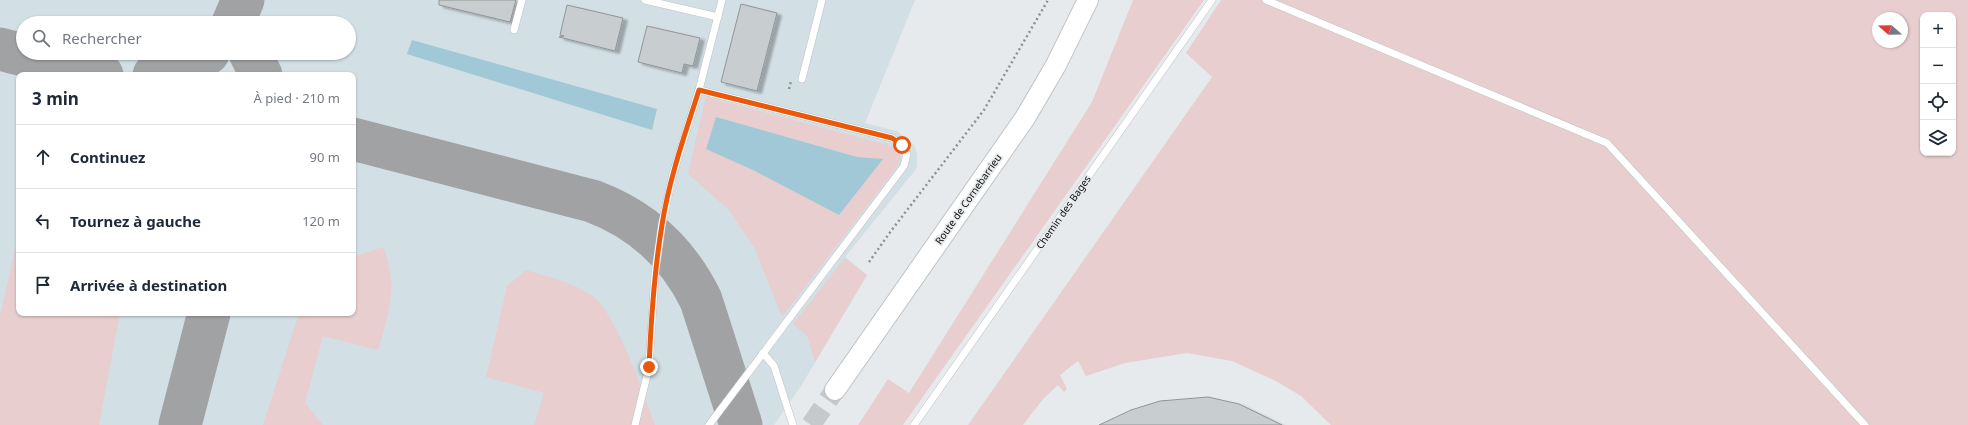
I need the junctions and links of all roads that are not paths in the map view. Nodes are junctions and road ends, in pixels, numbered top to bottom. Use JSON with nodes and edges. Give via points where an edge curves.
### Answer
{"nodes":[{"id":1,"x":522,"y":0,"type":"edge"},
{"id":2,"x":645,"y":0,"type":"edge"},
{"id":3,"x":722,"y":0,"type":"edge"},
{"id":4,"x":822,"y":0,"type":"edge"},
{"id":5,"x":1088,"y":0,"type":"edge"},
{"id":6,"x":1212,"y":0,"type":"edge"},
{"id":7,"x":1266,"y":0,"type":"edge"},
{"id":8,"x":718,"y":17,"type":"junction"},
{"id":9,"x":514,"y":30,"type":"dead end"},
{"id":10,"x":802,"y":80,"type":"dead end"},
{"id":11,"x":699,"y":90,"type":"junction"},
{"id":12,"x":763,"y":353,"type":"junction"},
{"id":13,"x":835,"y":390,"type":"tunnel mouth"},
{"id":14,"x":635,"y":425,"type":"edge"},
{"id":15,"x":709,"y":425,"type":"edge"},
{"id":16,"x":793,"y":425,"type":"edge"},
{"id":17,"x":914,"y":425,"type":"edge"},
{"id":18,"x":1865,"y":425,"type":"edge"}],
"edges":[{"from":1,"to":9,"type":"lane"},
{"from":2,"to":8,"type":"lane"},
{"from":3,"to":8,"type":"lane"},
{"from":4,"to":10,"type":"lane"},
{"from":5,"to":13,"type":"main road","name":"Route de Cornebarrieu","via":[[1056,65],[1025,118]]},
{"from":6,"to":17,"type":"lane","name":"Chemin des Bages"},
{"from":7,"to":18,"type":"lane","via":[[1608,144]]},
{"from":8,"to":11,"type":"lane"},
{"from":11,"to":12,"type":"lane","via":[[892,138],[902,145],[907,154],[904,166]]},
{"from":11,"to":14,"type":"lane","via":[[673,174],[662,224],[655,274],[649,367]]},
{"from":12,"to":15,"type":"lane"},
{"from":12,"to":16,"type":"lane","via":[[774,366]]}]}
